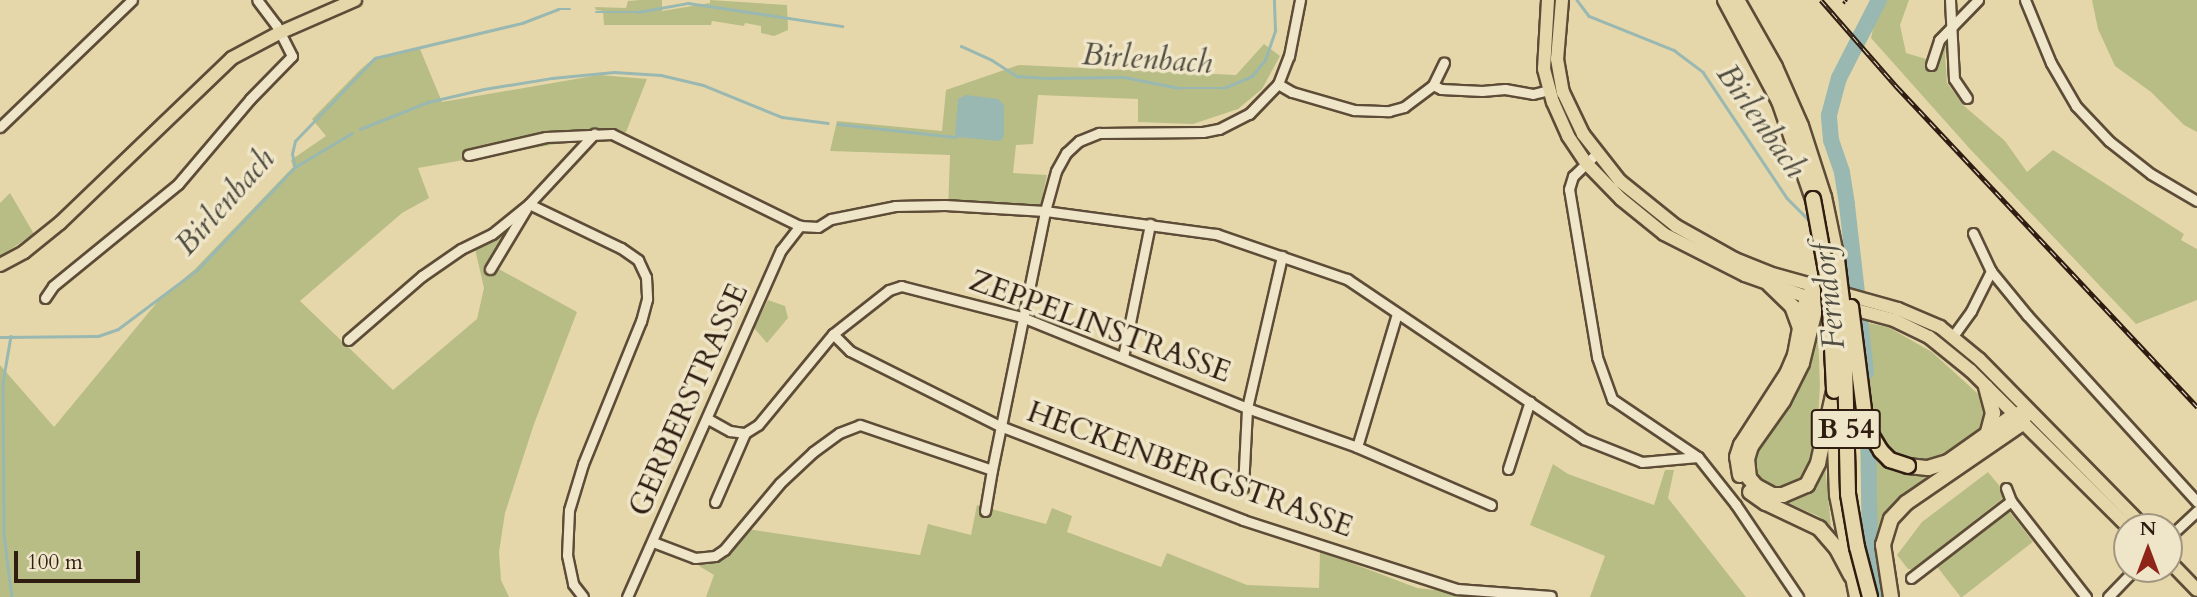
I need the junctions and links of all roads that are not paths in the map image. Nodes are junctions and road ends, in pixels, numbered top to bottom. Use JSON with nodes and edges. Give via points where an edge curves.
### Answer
{"nodes":[{"id":1,"x":132,"y":0,"type":"edge"},
{"id":2,"x":257,"y":0,"type":"edge"},
{"id":3,"x":355,"y":0,"type":"edge"},
{"id":4,"x":1300,"y":0,"type":"edge"},
{"id":5,"x":1548,"y":0,"type":"edge"},
{"id":6,"x":1562,"y":0,"type":"edge"},
{"id":7,"x":1725,"y":0,"type":"edge"},
{"id":8,"x":1737,"y":0,"type":"edge"},
{"id":9,"x":1950,"y":0,"type":"edge"},
{"id":10,"x":1978,"y":0,"type":"edge"},
{"id":11,"x":2025,"y":0,"type":"edge"},
{"id":12,"x":1953,"y":22,"type":"junction"},
{"id":13,"x":279,"y":33,"type":"junction"},
{"id":14,"x":1444,"y":62,"type":"dead end"},
{"id":15,"x":1931,"y":65,"type":"dead end"},
{"id":16,"x":1278,"y":84,"type":"junction"},
{"id":17,"x":1433,"y":85,"type":"junction"},
{"id":18,"x":1549,"y":90,"type":"junction"},
{"id":19,"x":1967,"y":98,"type":"dead end"},
{"id":20,"x":0,"y":127,"type":"edge"},
{"id":21,"x":594,"y":134,"type":"junction"},
{"id":22,"x":468,"y":155,"type":"dead end"},
{"id":23,"x":1591,"y":159,"type":"junction"},
{"id":24,"x":2197,"y":201,"type":"edge"},
{"id":25,"x":529,"y":204,"type":"junction"},
{"id":26,"x":1045,"y":211,"type":"junction"},
{"id":27,"x":1150,"y":225,"type":"junction"},
{"id":28,"x":800,"y":226,"type":"junction"},
{"id":29,"x":1973,"y":233,"type":"dead end"},
{"id":30,"x":1282,"y":256,"type":"junction"},
{"id":31,"x":1837,"y":260,"type":"junction"},
{"id":32,"x":0,"y":265,"type":"edge"},
{"id":33,"x":490,"y":269,"type":"dead end"},
{"id":34,"x":1991,"y":271,"type":"junction"},
{"id":35,"x":1769,"y":284,"type":"junction"},
{"id":36,"x":1813,"y":294,"type":"junction"},
{"id":37,"x":45,"y":298,"type":"dead end"},
{"id":38,"x":1872,"y":308,"type":"junction"},
{"id":39,"x":1397,"y":314,"type":"junction"},
{"id":40,"x":1022,"y":317,"type":"junction"},
{"id":41,"x":1800,"y":329,"type":"junction"},
{"id":42,"x":833,"y":334,"type":"junction"},
{"id":43,"x":1953,"y":337,"type":"junction"},
{"id":44,"x":348,"y":340,"type":"dead end"},
{"id":45,"x":1122,"y":357,"type":"junction"},
{"id":46,"x":1986,"y":387,"type":"junction"},
{"id":47,"x":1834,"y":391,"type":"junction"},
{"id":48,"x":1530,"y":401,"type":"junction"},
{"id":49,"x":1247,"y":408,"type":"junction"},
{"id":50,"x":2020,"y":417,"type":"junction"},
{"id":51,"x":708,"y":419,"type":"junction"},
{"id":52,"x":1000,"y":426,"type":"junction"},
{"id":53,"x":745,"y":433,"type":"junction"},
{"id":54,"x":1986,"y":436,"type":"junction"},
{"id":55,"x":1357,"y":447,"type":"junction"},
{"id":56,"x":1698,"y":457,"type":"junction"},
{"id":57,"x":1508,"y":469,"type":"dead end"},
{"id":58,"x":992,"y":470,"type":"junction"},
{"id":59,"x":1243,"y":488,"type":"dead end"},
{"id":60,"x":2006,"y":488,"type":"dead end"},
{"id":61,"x":2011,"y":500,"type":"junction"},
{"id":62,"x":715,"y":502,"type":"dead end"},
{"id":63,"x":2197,"y":502,"type":"edge"},
{"id":64,"x":1490,"y":505,"type":"dead end"},
{"id":65,"x":2197,"y":510,"type":"edge"},
{"id":66,"x":985,"y":511,"type":"dead end"},
{"id":67,"x":2115,"y":513,"type":"edge"},
{"id":68,"x":2128,"y":513,"type":"edge"},
{"id":69,"x":2183,"y":524,"type":"edge"},
{"id":70,"x":653,"y":542,"type":"junction"},
{"id":71,"x":1851,"y":575,"type":"junction"},
{"id":72,"x":2183,"y":576,"type":"edge"},
{"id":73,"x":1911,"y":578,"type":"dead end"},
{"id":74,"x":2121,"y":583,"type":"joint"},
{"id":75,"x":2197,"y":590,"type":"edge"},
{"id":76,"x":1550,"y":596,"type":"edge"},
{"id":77,"x":583,"y":597,"type":"edge"},
{"id":78,"x":627,"y":597,"type":"edge"},
{"id":79,"x":1798,"y":597,"type":"edge"},
{"id":80,"x":1857,"y":597,"type":"edge"},
{"id":81,"x":1870,"y":597,"type":"edge"},
{"id":82,"x":1891,"y":597,"type":"edge"},
{"id":83,"x":2086,"y":597,"type":"edge"},
{"id":84,"x":2108,"y":597,"type":"edge"},
{"id":85,"x":2124,"y":597,"type":"edge"}],
"edges":[{"from":1,"to":20,"type":"street"},
{"from":2,"to":13,"type":"street"},
{"from":3,"to":13,"type":"main road"},
{"from":4,"to":16,"type":"street","via":[[1289,56]]},
{"from":5,"to":18,"type":"main road","via":[[1544,50]]},
{"from":6,"to":23,"type":"main road","via":[[1557,49],[1563,92]]},
{"from":7,"to":47,"type":"highway","number":"B 54","bridge":true,"via":[[1779,101],[1810,188],[1829,287]]},
{"from":8,"to":31,"type":"highway","number":"B 54","via":[[1775,67],[1801,126],[1825,197]]},
{"from":9,"to":12,"type":"street"},
{"from":10,"to":12,"type":"street"},
{"from":11,"to":24,"type":"street","via":[[2051,63],[2076,106],[2109,141],[2151,174]]},
{"from":12,"to":15,"type":"street","via":[[1939,40]]},
{"from":12,"to":19,"type":"street","via":[[1954,79]]},
{"from":13,"to":32,"type":"main road","via":[[225,64],[60,223]]},
{"from":13,"to":37,"type":"street","via":[[292,56],[178,184],[53,286]]},
{"from":14,"to":17,"type":"street"},
{"from":16,"to":17,"type":"street","via":[[1371,112],[1404,107]]},
{"from":16,"to":26,"type":"street","via":[[1255,109],[1219,129],[1088,136],[1062,160]]},
{"from":17,"to":18,"type":"street","via":[[1533,94]]},
{"from":18,"to":23,"type":"main road","via":[[1563,127]]},
{"from":21,"to":22,"type":"street","via":[[531,140]]},
{"from":21,"to":25,"type":"street"},
{"from":21,"to":28,"type":"street","via":[[612,134]]},
{"from":23,"to":35,"type":"main road","via":[[1621,199],[1664,234]]},
{"from":23,"to":36,"type":"main road","via":[[1681,230]]},
{"from":23,"to":56,"type":"street","via":[[1573,176],[1569,189],[1597,357],[1608,388],[1612,399]]},
{"from":25,"to":33,"type":"street"},
{"from":25,"to":44,"type":"street","via":[[492,234],[422,276]]},
{"from":25,"to":77,"type":"street","via":[[621,248],[638,260],[646,276],[641,321],[569,510],[567,555],[573,584]]},
{"from":26,"to":27,"type":"street"},
{"from":26,"to":28,"type":"street","via":[[895,206],[831,219],[818,227]]},
{"from":26,"to":40,"type":"street"},
{"from":27,"to":30,"type":"street","via":[[1216,234]]},
{"from":27,"to":45,"type":"street"},
{"from":28,"to":51,"type":"street","name":"GERBERSTRASSE","via":[[781,250]]},
{"from":29,"to":34,"type":"street"},
{"from":30,"to":39,"type":"street","via":[[1347,279]]},
{"from":30,"to":49,"type":"street"},
{"from":31,"to":54,"type":"highway","bridge":true,"via":[[1847,281],[1866,426],[1881,451],[1908,466],[1939,466]]},
{"from":31,"to":81,"type":"highway","number":"B 54","bridge":true,"via":[[1844,317],[1848,494]]},
{"from":34,"to":43,"type":"street"},
{"from":34,"to":63,"type":"street"},
{"from":35,"to":36,"type":"main road"},
{"from":35,"to":41,"type":"highway","via":[[1792,306]]},
{"from":36,"to":38,"type":"main road"},
{"from":36,"to":41,"type":"highway"},
{"from":36,"to":47,"type":"highway","via":[[1809,340],[1795,381],[1751,446],[1747,469],[1756,486],[1772,495],[1795,493],[1807,485],[1818,463]]},
{"from":38,"to":43,"type":"main road","via":[[1925,319]]},
{"from":38,"to":46,"type":"main road","via":[[1929,337]]},
{"from":39,"to":48,"type":"street"},
{"from":39,"to":55,"type":"street"},
{"from":40,"to":42,"type":"street","name":"ZEPPELINSTRASSE","via":[[901,286],[889,290]]},
{"from":40,"to":45,"type":"street","name":"ZEPPELINSTRASSE"},
{"from":40,"to":52,"type":"street"},
{"from":41,"to":71,"type":"highway","via":[[1787,374],[1746,433],[1737,457],[1742,483],[1766,503],[1801,517],[1829,538]]},
{"from":42,"to":52,"type":"street","name":"HECKENBERGSTRASSE","via":[[850,351]]},
{"from":42,"to":53,"type":"street","name":"ZEPPELINSTRASSE","via":[[775,406]]},
{"from":43,"to":50,"type":"main road","via":[[1979,359]]},
{"from":45,"to":49,"type":"street","name":"ZEPPELINSTRASSE"},
{"from":46,"to":50,"type":"main road"},
{"from":46,"to":54,"type":"highway","via":[[1993,413]]},
{"from":47,"to":71,"type":"highway","number":"B 54","via":[[1836,495]]},
{"from":48,"to":56,"type":"street","via":[[1584,439],[1642,462]]},
{"from":48,"to":57,"type":"street"},
{"from":49,"to":55,"type":"street","name":"ZEPPELINSTRASSE"},
{"from":49,"to":59,"type":"street","name":"ZEPPELINSTRASSE"},
{"from":50,"to":54,"type":"highway"},
{"from":50,"to":67,"type":"main road"},
{"from":50,"to":68,"type":"main road"},
{"from":50,"to":82,"type":"highway","via":[[1891,519],[1884,536]]},
{"from":51,"to":53,"type":"street"},
{"from":51,"to":70,"type":"street","name":"GERBERSTRASSE"},
{"from":52,"to":58,"type":"street"},
{"from":52,"to":76,"type":"street","name":"HECKENBERGSTRASSE","via":[[1243,520],[1457,589]]},
{"from":53,"to":62,"type":"street","name":"ZEPPELINSTRASSE"},
{"from":55,"to":64,"type":"street","name":"ZEPPELINSTRASSE"},
{"from":56,"to":79,"type":"street","via":[[1737,505]]},
{"from":58,"to":66,"type":"street"},
{"from":58,"to":70,"type":"street","via":[[860,425],[839,433],[813,452],[715,556],[695,558]]},
{"from":60,"to":61,"type":"street"},
{"from":61,"to":73,"type":"street"},
{"from":61,"to":83,"type":"street"},
{"from":65,"to":69,"type":"street"},
{"from":70,"to":78,"type":"street","name":"GERBERSTRASSE"},
{"from":71,"to":80,"type":"highway","number":"B 54"},
{"from":72,"to":75,"type":"main road"},
{"from":74,"to":84,"type":"street"},
{"from":74,"to":85,"type":"street"}]}
